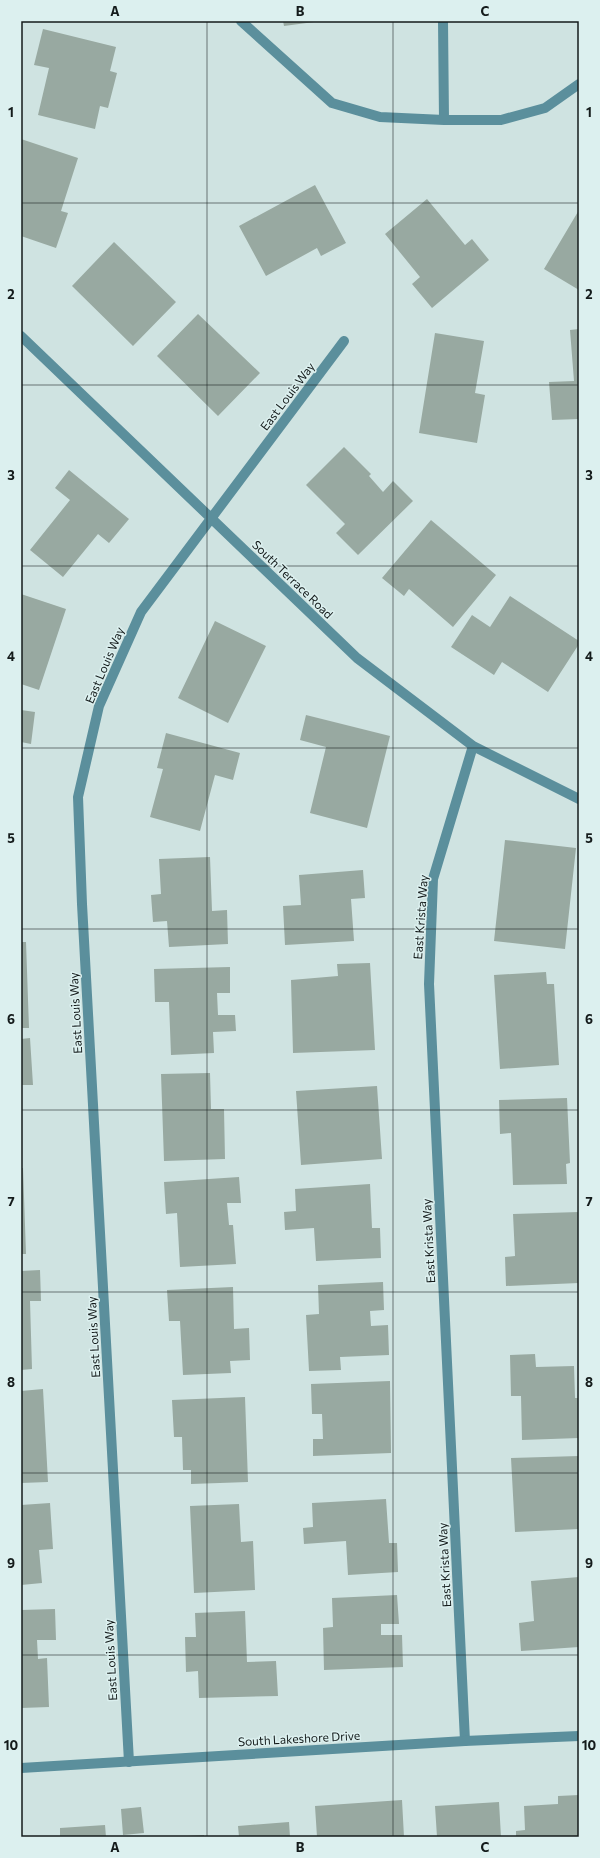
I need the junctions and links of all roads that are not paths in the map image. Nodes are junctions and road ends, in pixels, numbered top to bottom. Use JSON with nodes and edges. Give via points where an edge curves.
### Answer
{"nodes":[{"id":1,"x":241,"y":21,"type":"edge"},
{"id":2,"x":443,"y":21,"type":"edge"},
{"id":3,"x":579,"y":84,"type":"edge"},
{"id":4,"x":444,"y":120,"type":"junction"},
{"id":5,"x":21,"y":336,"type":"edge"},
{"id":6,"x":344,"y":341,"type":"dead end"},
{"id":7,"x":211,"y":517,"type":"junction"},
{"id":8,"x":473,"y":746,"type":"junction"},
{"id":9,"x":579,"y":799,"type":"edge"},
{"id":10,"x":579,"y":1736,"type":"edge"},
{"id":11,"x":465,"y":1741,"type":"junction"},
{"id":12,"x":129,"y":1762,"type":"junction"},
{"id":13,"x":21,"y":1768,"type":"edge"}],
"edges":[{"from":1,"to":4,"type":"street","via":[[332,103],[380,117]]},
{"from":2,"to":4,"type":"street"},
{"from":3,"to":4,"type":"street","via":[[545,108],[501,120]]},
{"from":5,"to":7,"type":"street","name":"South Terrace Road"},
{"from":6,"to":7,"type":"street","name":"East Louis Way"},
{"from":7,"to":8,"type":"street","name":"South Terrace Road","via":[[357,658]]},
{"from":7,"to":12,"type":"street","name":"East Louis Way","via":[[142,612],[99,706],[78,797],[82,912]]},
{"from":8,"to":9,"type":"street","name":"South Terrace Road"},
{"from":8,"to":11,"type":"street","name":"East Krista Way","via":[[432,879],[429,984]]},
{"from":10,"to":11,"type":"street","name":"South Lakeshore Drive"},
{"from":11,"to":12,"type":"street","name":"South Lakeshore Drive"},
{"from":12,"to":13,"type":"street","name":"South Lakeshore Drive"}]}
